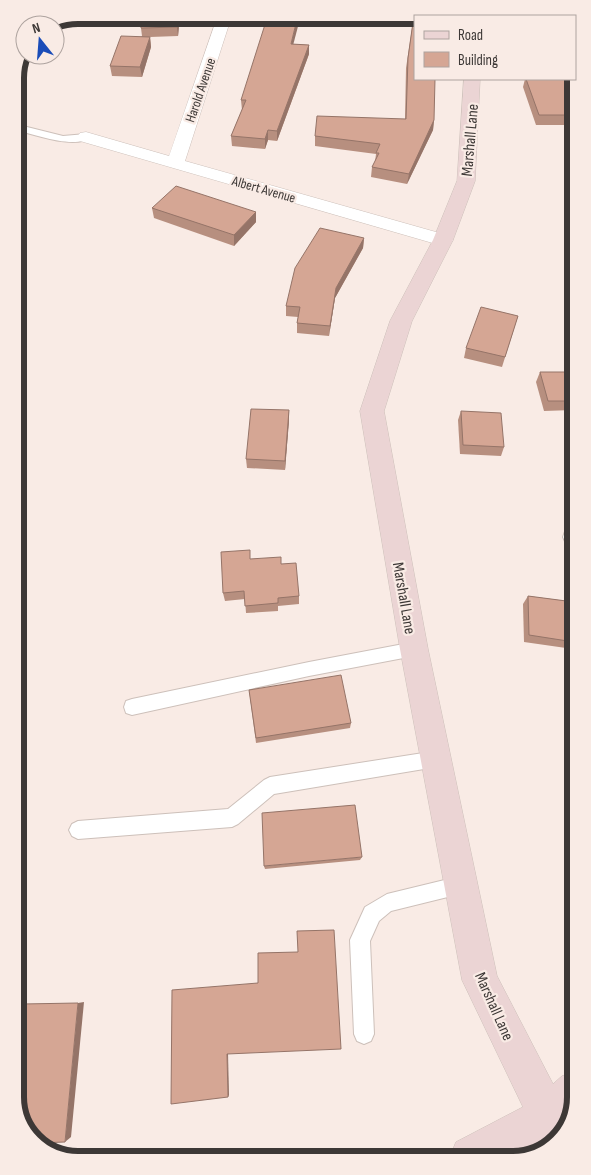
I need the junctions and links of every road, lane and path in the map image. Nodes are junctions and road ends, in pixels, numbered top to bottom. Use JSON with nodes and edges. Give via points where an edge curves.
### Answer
{"nodes":[{"id":1,"x":222,"y":24,"type":"edge"},
{"id":2,"x":472,"y":80,"type":"edge"},
{"id":3,"x":24,"y":129,"type":"edge"},
{"id":4,"x":86,"y":137,"type":"joint"},
{"id":5,"x":175,"y":164,"type":"junction"},
{"id":6,"x":443,"y":240,"type":"junction"},
{"id":7,"x":414,"y":649,"type":"junction"},
{"id":8,"x":132,"y":707,"type":"dead end"},
{"id":9,"x":436,"y":759,"type":"junction"},
{"id":10,"x":78,"y":830,"type":"dead end"},
{"id":11,"x":461,"y":885,"type":"junction"},
{"id":12,"x":364,"y":1034,"type":"dead end"},
{"id":13,"x":562,"y":1102,"type":"edge"},
{"id":14,"x":479,"y":1151,"type":"edge"}],
"edges":[{"from":1,"to":5,"type":"street","name":"Harold Avenue"},
{"from":2,"to":6,"type":"street","name":"Marshall Lane","via":[[466,181]]},
{"from":3,"to":4,"type":"lane","via":[[63,139]]},
{"from":4,"to":5,"type":"street","name":"Albert Avenue"},
{"from":5,"to":6,"type":"street","name":"Albert Avenue"},
{"from":6,"to":7,"type":"street","name":"Marshall Lane","via":[[401,321],[372,411]]},
{"from":7,"to":8,"type":"lane","via":[[309,668]]},
{"from":7,"to":9,"type":"street","name":"Marshall Lane"},
{"from":9,"to":10,"type":"lane","via":[[270,786],[232,818]]},
{"from":9,"to":11,"type":"street","name":"Marshall Lane"},
{"from":11,"to":12,"type":"lane","via":[[387,903],[372,914],[360,940]]},
{"from":11,"to":13,"type":"street","name":"Marshall Lane","via":[[480,980]]},
{"from":13,"to":14,"type":"street"}]}
